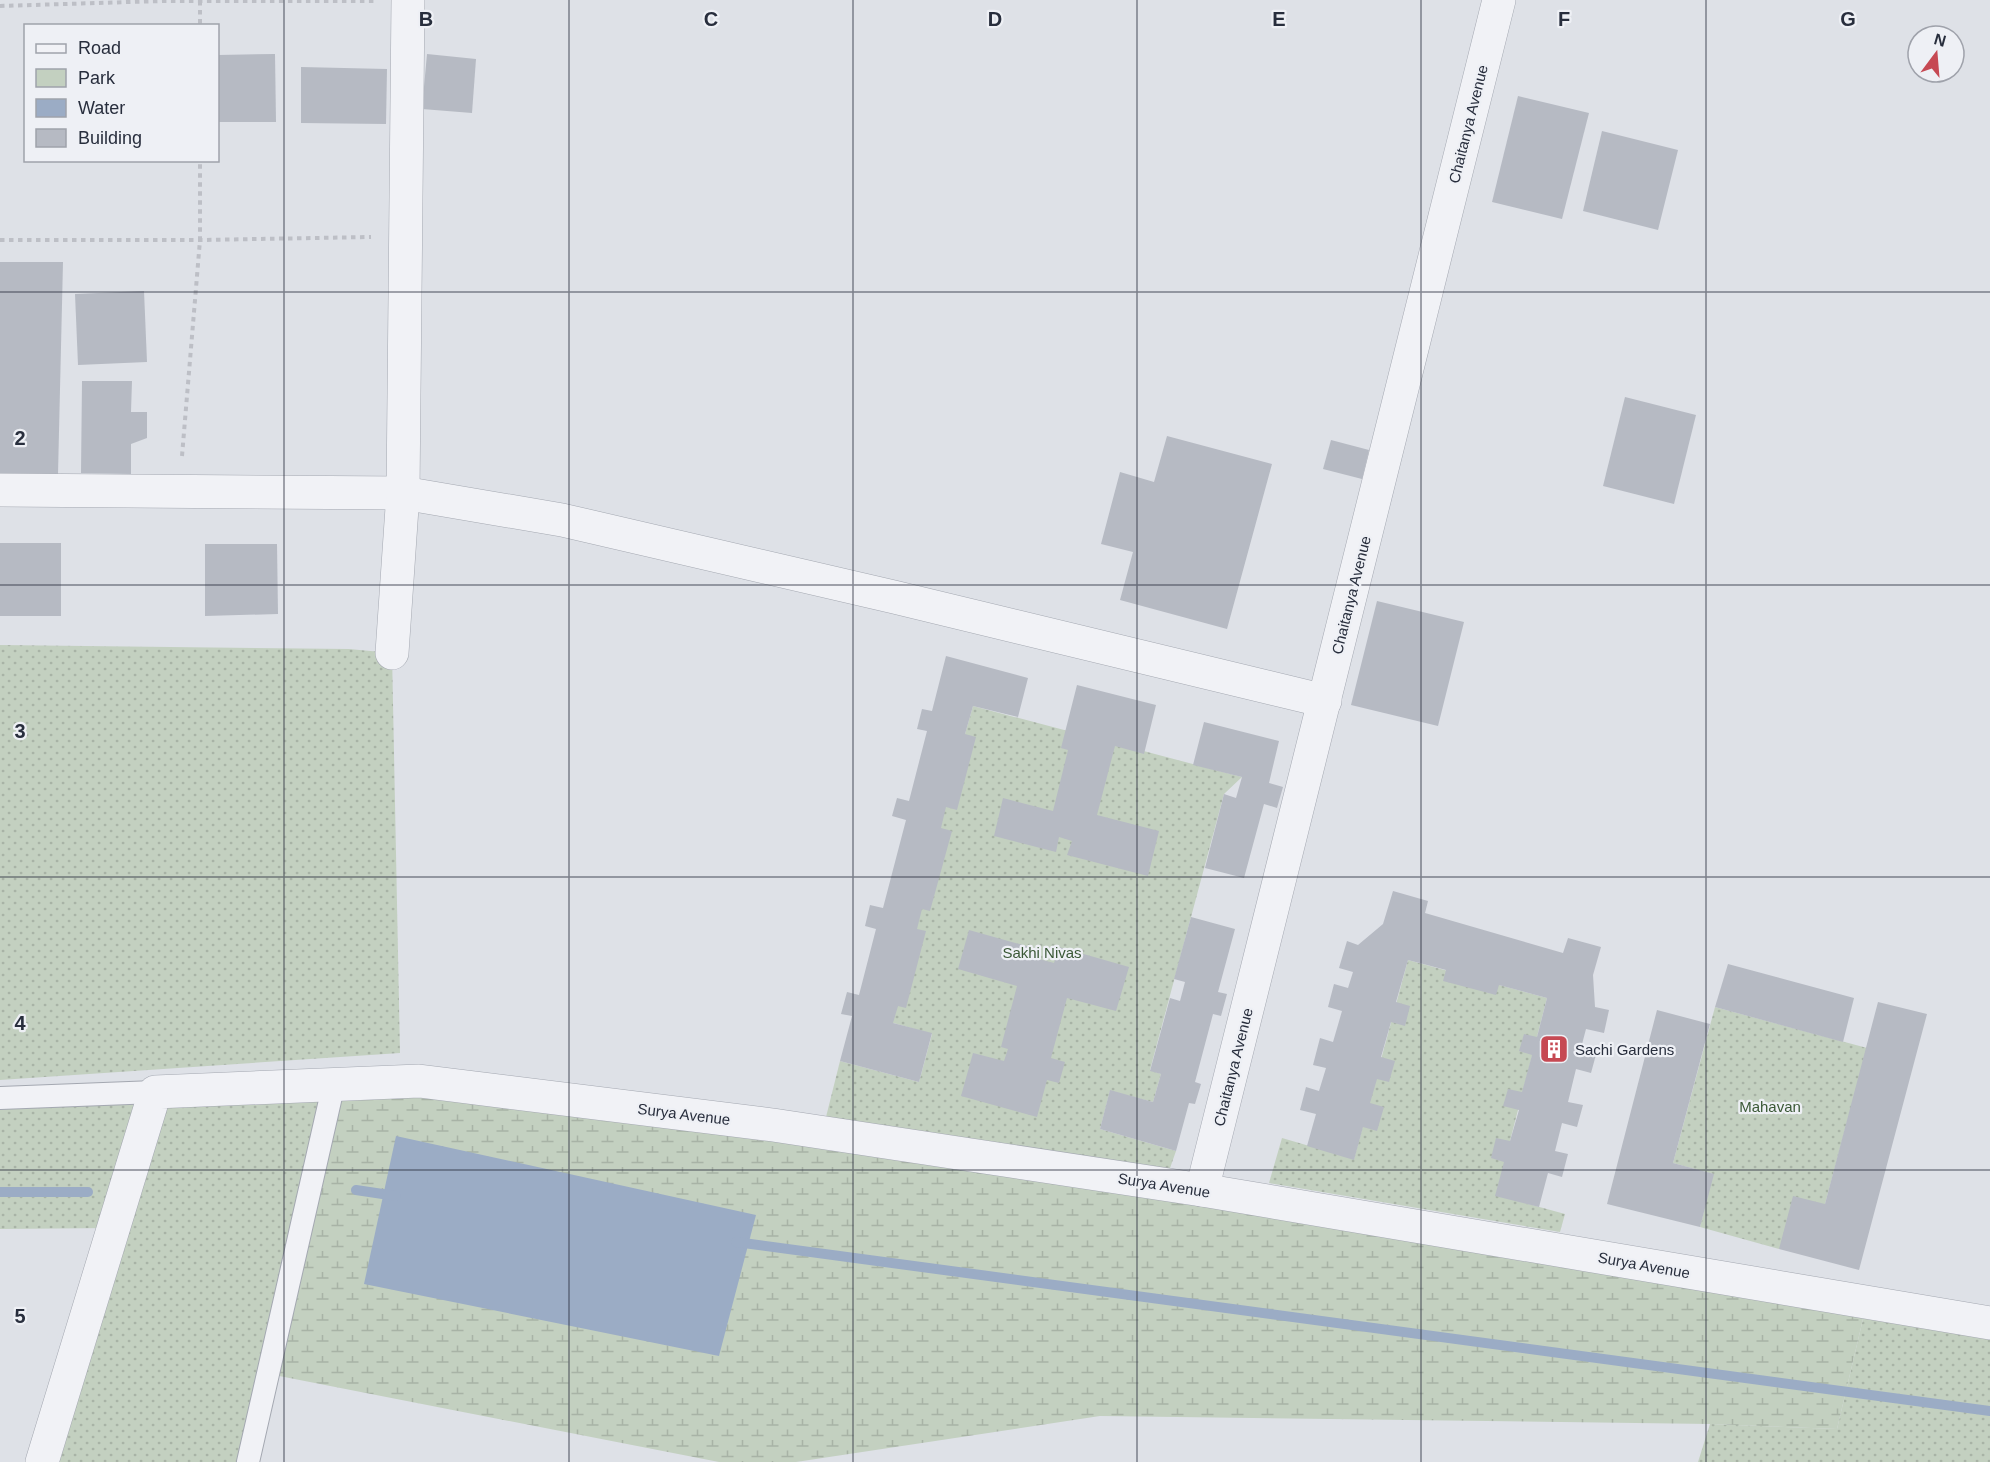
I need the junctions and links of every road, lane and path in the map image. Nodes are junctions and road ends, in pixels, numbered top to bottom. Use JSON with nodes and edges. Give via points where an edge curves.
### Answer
{"nodes":[{"id":1,"x":408,"y":0,"type":"edge"},
{"id":2,"x":1499,"y":0,"type":"edge"},
{"id":3,"x":200,"y":1,"type":"edge"},
{"id":4,"x":0,"y":6,"type":"edge"},
{"id":5,"x":200,"y":24,"type":"edge"},
{"id":6,"x":200,"y":162,"type":"edge"},
{"id":7,"x":406,"y":236,"type":"junction"},
{"id":8,"x":0,"y":240,"type":"edge"},
{"id":9,"x":200,"y":240,"type":"junction"},
{"id":10,"x":0,"y":490,"type":"edge"},
{"id":11,"x":179,"y":492,"type":"junction"},
{"id":12,"x":403,"y":493,"type":"junction"},
{"id":13,"x":392,"y":653,"type":"dead end"},
{"id":14,"x":1325,"y":701,"type":"junction"},
{"id":15,"x":334,"y":1083,"type":"junction"},
{"id":16,"x":155,"y":1092,"type":"junction"},
{"id":17,"x":0,"y":1098,"type":"edge"},
{"id":18,"x":1202,"y":1190,"type":"junction"},
{"id":19,"x":1990,"y":1323,"type":"edge"},
{"id":20,"x":42,"y":1462,"type":"edge"},
{"id":21,"x":248,"y":1462,"type":"edge"}],
"edges":[{"from":1,"to":3,"type":"path"},
{"from":1,"to":7,"type":"street"},
{"from":2,"to":14,"type":"street","name":"Chaitanya Avenue"},
{"from":3,"to":4,"type":"path"},
{"from":3,"to":5,"type":"path"},
{"from":6,"to":9,"type":"path"},
{"from":7,"to":9,"type":"path"},
{"from":7,"to":12,"type":"street"},
{"from":8,"to":9,"type":"path"},
{"from":9,"to":11,"type":"path"},
{"from":10,"to":11,"type":"street"},
{"from":11,"to":12,"type":"street"},
{"from":12,"to":13,"type":"street"},
{"from":12,"to":14,"type":"street","via":[[573,522]]},
{"from":14,"to":18,"type":"street","name":"Chaitanya Avenue"},
{"from":15,"to":16,"type":"street","name":"Surya Avenue"},
{"from":15,"to":18,"type":"street","name":"Surya Avenue","via":[[419,1080],[773,1125]]},
{"from":15,"to":21,"type":"lane"},
{"from":16,"to":17,"type":"lane"},
{"from":16,"to":20,"type":"street"},
{"from":18,"to":19,"type":"street","name":"Surya Avenue"}]}
